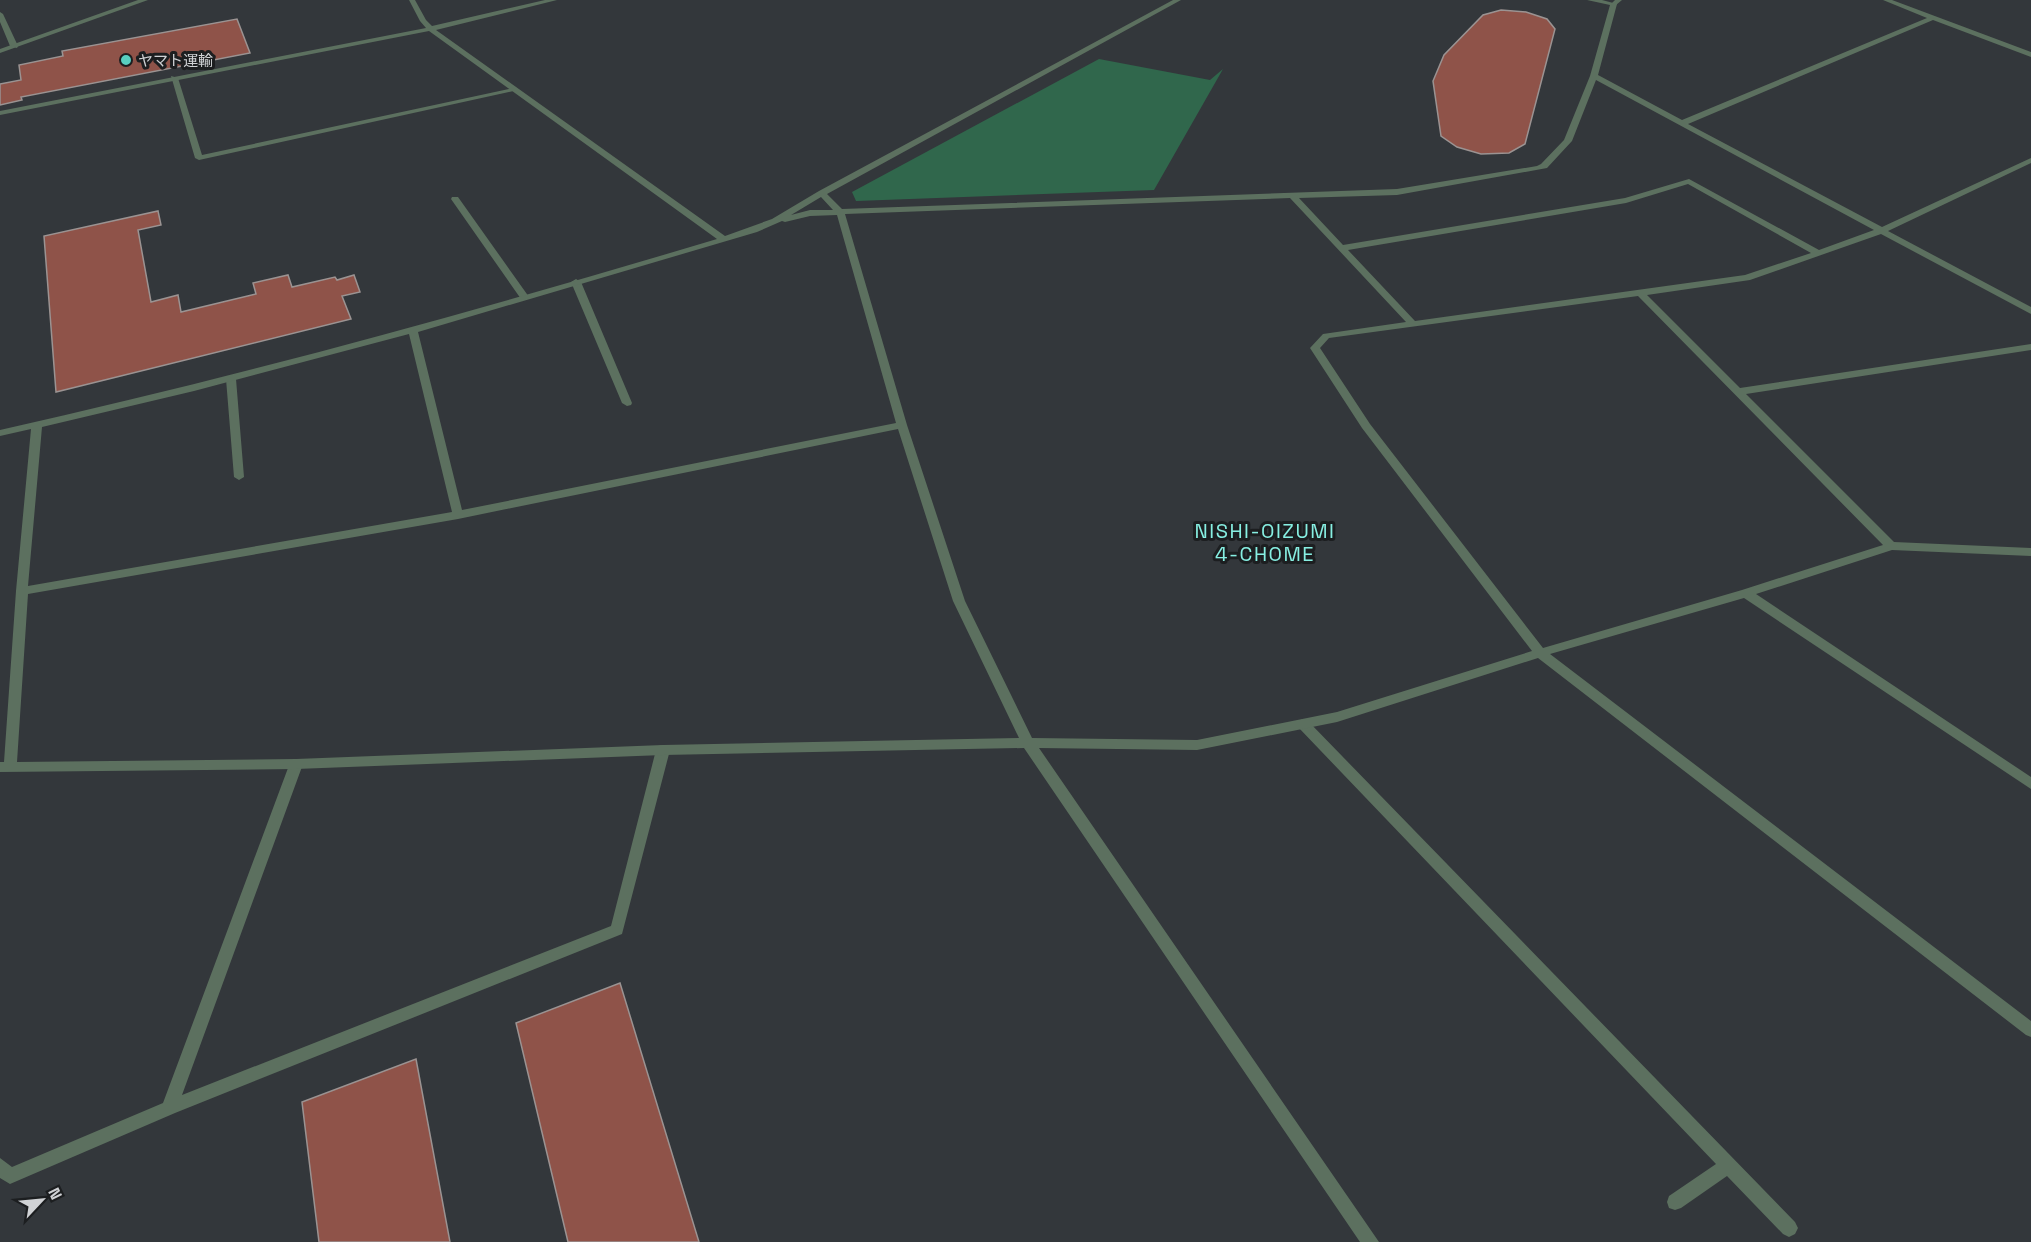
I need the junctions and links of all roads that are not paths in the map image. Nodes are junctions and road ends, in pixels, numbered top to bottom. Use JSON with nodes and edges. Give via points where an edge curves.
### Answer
{"nodes":[{"id":1,"x":145,"y":0,"type":"edge"},
{"id":2,"x":412,"y":0,"type":"edge"},
{"id":3,"x":554,"y":0,"type":"edge"},
{"id":4,"x":1178,"y":0,"type":"edge"},
{"id":5,"x":1590,"y":0,"type":"edge"},
{"id":6,"x":1886,"y":0,"type":"edge"},
{"id":7,"x":1617,"y":2,"type":"edge"},
{"id":8,"x":0,"y":14,"type":"edge"},
{"id":9,"x":1932,"y":18,"type":"junction"},
{"id":10,"x":429,"y":28,"type":"junction"},
{"id":11,"x":14,"y":46,"type":"junction"},
{"id":12,"x":0,"y":51,"type":"edge"},
{"id":13,"x":2031,"y":55,"type":"edge"},
{"id":14,"x":1593,"y":76,"type":"junction"},
{"id":15,"x":174,"y":78,"type":"junction"},
{"id":16,"x":514,"y":90,"type":"junction"},
{"id":17,"x":0,"y":113,"type":"edge"},
{"id":18,"x":1683,"y":123,"type":"junction"},
{"id":19,"x":2031,"y":160,"type":"edge"},
{"id":20,"x":822,"y":193,"type":"junction"},
{"id":21,"x":1292,"y":196,"type":"junction"},
{"id":22,"x":455,"y":199,"type":"dead end"},
{"id":23,"x":840,"y":212,"type":"junction"},
{"id":24,"x":775,"y":221,"type":"junction"},
{"id":25,"x":1883,"y":230,"type":"junction"},
{"id":26,"x":723,"y":239,"type":"junction"},
{"id":27,"x":1342,"y":248,"type":"junction"},
{"id":28,"x":1818,"y":253,"type":"junction"},
{"id":29,"x":576,"y":282,"type":"junction"},
{"id":30,"x":1640,"y":292,"type":"junction"},
{"id":31,"x":524,"y":297,"type":"junction"},
{"id":32,"x":2031,"y":311,"type":"edge"},
{"id":33,"x":1413,"y":324,"type":"junction"},
{"id":34,"x":413,"y":330,"type":"junction"},
{"id":35,"x":2031,"y":347,"type":"edge"},
{"id":36,"x":231,"y":379,"type":"junction"},
{"id":37,"x":1737,"y":392,"type":"junction"},
{"id":38,"x":627,"y":403,"type":"dead end"},
{"id":39,"x":37,"y":425,"type":"junction"},
{"id":40,"x":902,"y":425,"type":"junction"},
{"id":41,"x":0,"y":433,"type":"edge"},
{"id":42,"x":239,"y":477,"type":"dead end"},
{"id":43,"x":458,"y":515,"type":"junction"},
{"id":44,"x":1891,"y":546,"type":"junction"},
{"id":45,"x":2031,"y":552,"type":"edge"},
{"id":46,"x":22,"y":591,"type":"junction"},
{"id":47,"x":1746,"y":593,"type":"junction"},
{"id":48,"x":1540,"y":653,"type":"junction"},
{"id":49,"x":1303,"y":724,"type":"junction"},
{"id":50,"x":1028,"y":743,"type":"junction"},
{"id":51,"x":663,"y":750,"type":"junction"},
{"id":52,"x":296,"y":764,"type":"junction"},
{"id":53,"x":5,"y":767,"type":"edge"},
{"id":54,"x":2031,"y":784,"type":"edge"},
{"id":55,"x":2031,"y":1030,"type":"edge"},
{"id":56,"x":168,"y":1108,"type":"junction"},
{"id":57,"x":1729,"y":1165,"type":"junction"},
{"id":58,"x":3,"y":1175,"type":"edge"},
{"id":59,"x":1674,"y":1202,"type":"dead end"},
{"id":60,"x":1789,"y":1228,"type":"dead end"},
{"id":61,"x":1370,"y":1242,"type":"edge"}],
"edges":[{"from":1,"to":11,"type":"street"},
{"from":2,"to":10,"type":"street"},
{"from":3,"to":10,"type":"street"},
{"from":4,"to":20,"type":"street"},
{"from":5,"to":7,"type":"street"},
{"from":6,"to":9,"type":"street"},
{"from":7,"to":14,"type":"street"},
{"from":8,"to":11,"type":"street"},
{"from":9,"to":13,"type":"street"},
{"from":9,"to":18,"type":"street"},
{"from":10,"to":15,"type":"street"},
{"from":10,"to":16,"type":"street"},
{"from":11,"to":12,"type":"street"},
{"from":14,"to":18,"type":"street"},
{"from":14,"to":21,"type":"street","via":[[1568,141],[1544,166],[1396,192]]},
{"from":15,"to":16,"type":"street","via":[[199,158]]},
{"from":15,"to":17,"type":"street"},
{"from":16,"to":26,"type":"street"},
{"from":18,"to":25,"type":"street"},
{"from":19,"to":25,"type":"street"},
{"from":20,"to":23,"type":"street"},
{"from":20,"to":24,"type":"street"},
{"from":21,"to":23,"type":"street"},
{"from":21,"to":27,"type":"street"},
{"from":22,"to":31,"type":"street"},
{"from":23,"to":24,"type":"street","via":[[810,213]]},
{"from":23,"to":40,"type":"street"},
{"from":24,"to":26,"type":"street"},
{"from":25,"to":28,"type":"street"},
{"from":25,"to":32,"type":"street"},
{"from":26,"to":29,"type":"street"},
{"from":27,"to":28,"type":"street","via":[[1626,200],[1689,181]]},
{"from":27,"to":33,"type":"street"},
{"from":28,"to":30,"type":"street","via":[[1747,278]]},
{"from":29,"to":31,"type":"street"},
{"from":29,"to":38,"type":"street"},
{"from":30,"to":33,"type":"street"},
{"from":30,"to":37,"type":"street"},
{"from":31,"to":34,"type":"street"},
{"from":33,"to":48,"type":"street","via":[[1326,336],[1315,348],[1366,426]]},
{"from":34,"to":36,"type":"street"},
{"from":34,"to":43,"type":"street"},
{"from":35,"to":37,"type":"street"},
{"from":36,"to":39,"type":"street"},
{"from":36,"to":42,"type":"street"},
{"from":37,"to":44,"type":"street"},
{"from":39,"to":41,"type":"street"},
{"from":39,"to":46,"type":"street"},
{"from":40,"to":43,"type":"street"},
{"from":40,"to":50,"type":"street","via":[[959,601]]},
{"from":43,"to":46,"type":"street"},
{"from":44,"to":45,"type":"street"},
{"from":44,"to":47,"type":"street"},
{"from":46,"to":53,"type":"street"},
{"from":47,"to":48,"type":"street"},
{"from":47,"to":54,"type":"street"},
{"from":48,"to":49,"type":"street","via":[[1337,717]]},
{"from":48,"to":55,"type":"street"},
{"from":49,"to":50,"type":"street","via":[[1197,745]]},
{"from":49,"to":57,"type":"street"},
{"from":50,"to":51,"type":"street"},
{"from":50,"to":61,"type":"street"},
{"from":51,"to":52,"type":"street"},
{"from":51,"to":56,"type":"street","via":[[617,930]]},
{"from":52,"to":53,"type":"street"},
{"from":52,"to":56,"type":"street"},
{"from":56,"to":58,"type":"street"},
{"from":57,"to":59,"type":"street"},
{"from":57,"to":60,"type":"street"}]}
